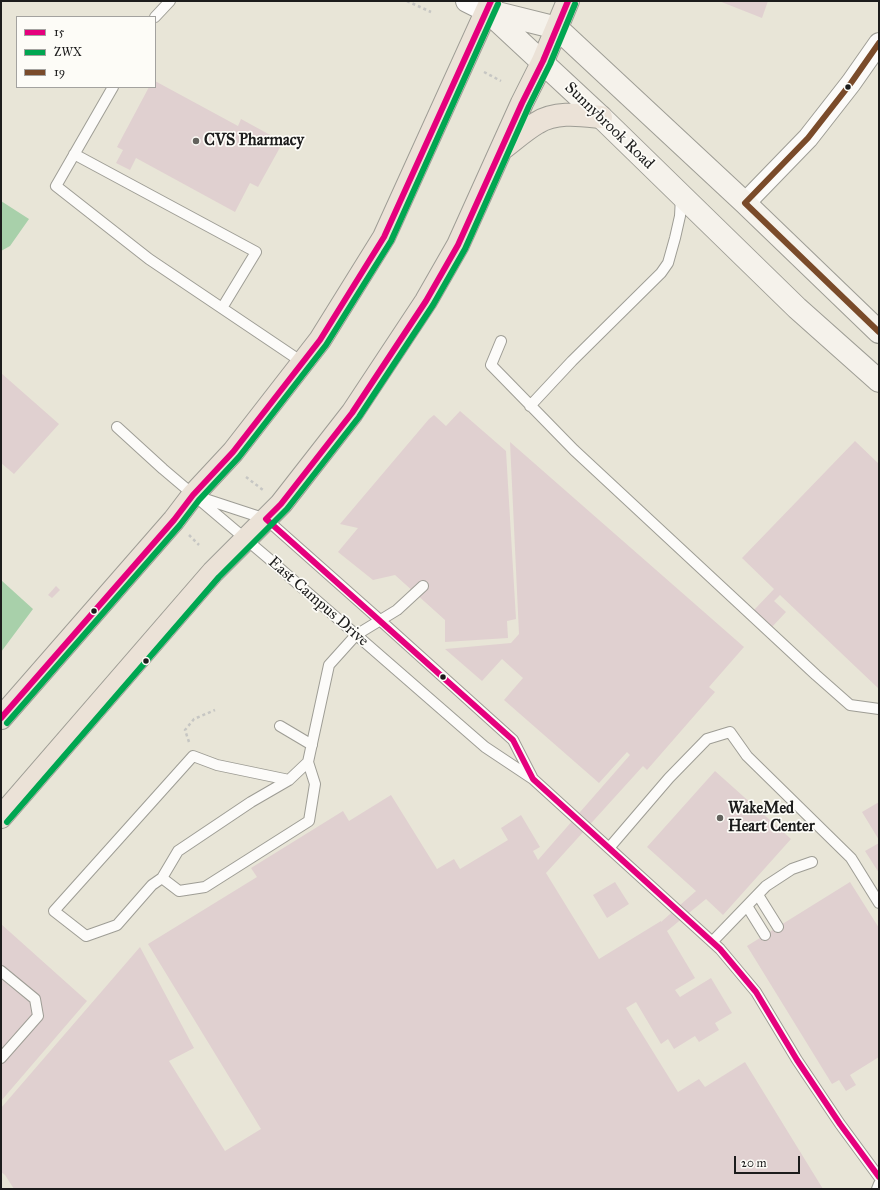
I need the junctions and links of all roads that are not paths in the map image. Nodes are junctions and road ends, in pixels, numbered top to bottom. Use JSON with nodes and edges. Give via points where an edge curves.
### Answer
{"nodes":[{"id":1,"x":170,"y":1,"type":"edge"},
{"id":2,"x":466,"y":1,"type":"edge"},
{"id":3,"x":568,"y":1,"type":"edge"},
{"id":4,"x":489,"y":6,"type":"edge"},
{"id":5,"x":156,"y":16,"type":"edge"},
{"id":6,"x":557,"y":28,"type":"junction"},
{"id":7,"x":879,"y":43,"type":"edge"},
{"id":8,"x":543,"y":61,"type":"junction"},
{"id":9,"x":112,"y":88,"type":"edge"},
{"id":10,"x":602,"y":116,"type":"junction"},
{"id":11,"x":501,"y":149,"type":"junction"},
{"id":12,"x":74,"y":154,"type":"junction"},
{"id":13,"x":681,"y":194,"type":"junction"},
{"id":14,"x":745,"y":203,"type":"junction"},
{"id":15,"x":222,"y":308,"type":"junction"},
{"id":16,"x":879,"y":332,"type":"edge"},
{"id":17,"x":501,"y":342,"type":"dead end"},
{"id":18,"x":302,"y":362,"type":"junction"},
{"id":19,"x":879,"y":381,"type":"edge"},
{"id":20,"x":530,"y":406,"type":"junction"},
{"id":21,"x":117,"y":427,"type":"dead end"},
{"id":22,"x":194,"y":495,"type":"junction"},
{"id":23,"x":266,"y":519,"type":"junction"},
{"id":24,"x":246,"y":541,"type":"junction"},
{"id":25,"x":423,"y":586,"type":"dead end"},
{"id":26,"x":382,"y":621,"type":"junction"},
{"id":27,"x":356,"y":635,"type":"junction"},
{"id":28,"x":879,"y":708,"type":"edge"},
{"id":29,"x":1,"y":718,"type":"edge"},
{"id":30,"x":280,"y":726,"type":"dead end"},
{"id":31,"x":312,"y":745,"type":"junction"},
{"id":32,"x":308,"y":762,"type":"junction"},
{"id":33,"x":533,"y":779,"type":"junction"},
{"id":34,"x":289,"y":780,"type":"junction"},
{"id":35,"x":1,"y":817,"type":"edge"},
{"id":36,"x":609,"y":848,"type":"junction"},
{"id":37,"x":812,"y":862,"type":"dead end"},
{"id":38,"x":162,"y":878,"type":"junction"},
{"id":39,"x":758,"y":895,"type":"junction"},
{"id":40,"x":879,"y":903,"type":"edge"},
{"id":41,"x":747,"y":906,"type":"junction"},
{"id":42,"x":778,"y":926,"type":"dead end"},
{"id":43,"x":765,"y":935,"type":"dead end"},
{"id":44,"x":712,"y":942,"type":"junction"},
{"id":45,"x":1,"y":971,"type":"edge"},
{"id":46,"x":1,"y":1058,"type":"edge"},
{"id":47,"x":879,"y":1178,"type":"edge"},
{"id":48,"x":879,"y":1184,"type":"edge"},
{"id":49,"x":876,"y":1189,"type":"edge"}],
"edges":[{"from":1,"to":5,"type":"lane"},
{"from":2,"to":4,"type":"street"},
{"from":3,"to":6,"type":"main road"},
{"from":4,"to":6,"type":"main road"},
{"from":4,"to":8,"type":"main road","name":"Sunnybrook Road"},
{"from":4,"to":18,"type":"main road","via":[[384,237],[320,340]]},
{"from":6,"to":8,"type":"main road"},
{"from":6,"to":14,"type":"main road"},
{"from":7,"to":14,"type":"street","via":[[808,138]]},
{"from":8,"to":10,"type":"main road","name":"Sunnybrook Road"},
{"from":8,"to":11,"type":"main road"},
{"from":9,"to":12,"type":"lane"},
{"from":10,"to":11,"type":"main road","via":[[572,114],[552,117],[538,122]]},
{"from":10,"to":13,"type":"main road","name":"Sunnybrook Road"},
{"from":11,"to":23,"type":"main road","via":[[458,245],[426,301],[352,413],[281,504]]},
{"from":12,"to":15,"type":"lane","via":[[56,186],[149,259]]},
{"from":12,"to":15,"type":"lane","via":[[256,252]]},
{"from":13,"to":19,"type":"main road","name":"Sunnybrook Road","via":[[797,308]]},
{"from":13,"to":20,"type":"lane","via":[[679,222],[668,263],[661,273]]},
{"from":14,"to":16,"type":"main road"},
{"from":15,"to":18,"type":"lane"},
{"from":17,"to":20,"type":"lane","via":[[491,365]]},
{"from":18,"to":22,"type":"main road","via":[[232,452]]},
{"from":20,"to":28,"type":"lane","via":[[574,450],[850,705]]},
{"from":21,"to":22,"type":"lane"},
{"from":22,"to":23,"type":"lane","name":"East Campus Drive"},
{"from":22,"to":24,"type":"lane","name":"East Campus Drive"},
{"from":22,"to":29,"type":"main road"},
{"from":23,"to":24,"type":"main road"},
{"from":23,"to":26,"type":"lane","name":"East Campus Drive"},
{"from":24,"to":27,"type":"lane","name":"East Campus Drive"},
{"from":24,"to":35,"type":"main road","via":[[213,572]]},
{"from":25,"to":26,"type":"lane"},
{"from":26,"to":27,"type":"lane"},
{"from":26,"to":33,"type":"lane","name":"East Campus Drive","via":[[513,740]]},
{"from":27,"to":31,"type":"lane","via":[[329,664]]},
{"from":27,"to":33,"type":"lane","name":"East Campus Drive","via":[[484,747]]},
{"from":30,"to":31,"type":"lane"},
{"from":31,"to":32,"type":"lane"},
{"from":32,"to":34,"type":"lane"},
{"from":32,"to":38,"type":"lane","via":[[315,784],[309,821],[205,887],[179,891]]},
{"from":33,"to":36,"type":"lane","name":"East Campus Drive"},
{"from":34,"to":38,"type":"lane","via":[[178,851]]},
{"from":34,"to":38,"type":"lane","via":[[217,765],[193,756],[54,911],[86,936],[117,925]]},
{"from":36,"to":40,"type":"lane","via":[[669,778],[707,739],[730,732],[747,756],[851,858]]},
{"from":36,"to":44,"type":"lane","name":"East Campus Drive"},
{"from":37,"to":39,"type":"lane","via":[[792,869],[766,886]]},
{"from":39,"to":41,"type":"lane"},
{"from":39,"to":42,"type":"lane"},
{"from":41,"to":43,"type":"lane"},
{"from":41,"to":44,"type":"lane"},
{"from":44,"to":47,"type":"lane","name":"East Campus Drive","via":[[756,992],[797,1060]]},
{"from":45,"to":46,"type":"lane","via":[[35,999],[38,1016]]},
{"from":48,"to":49,"type":"lane"}]}
